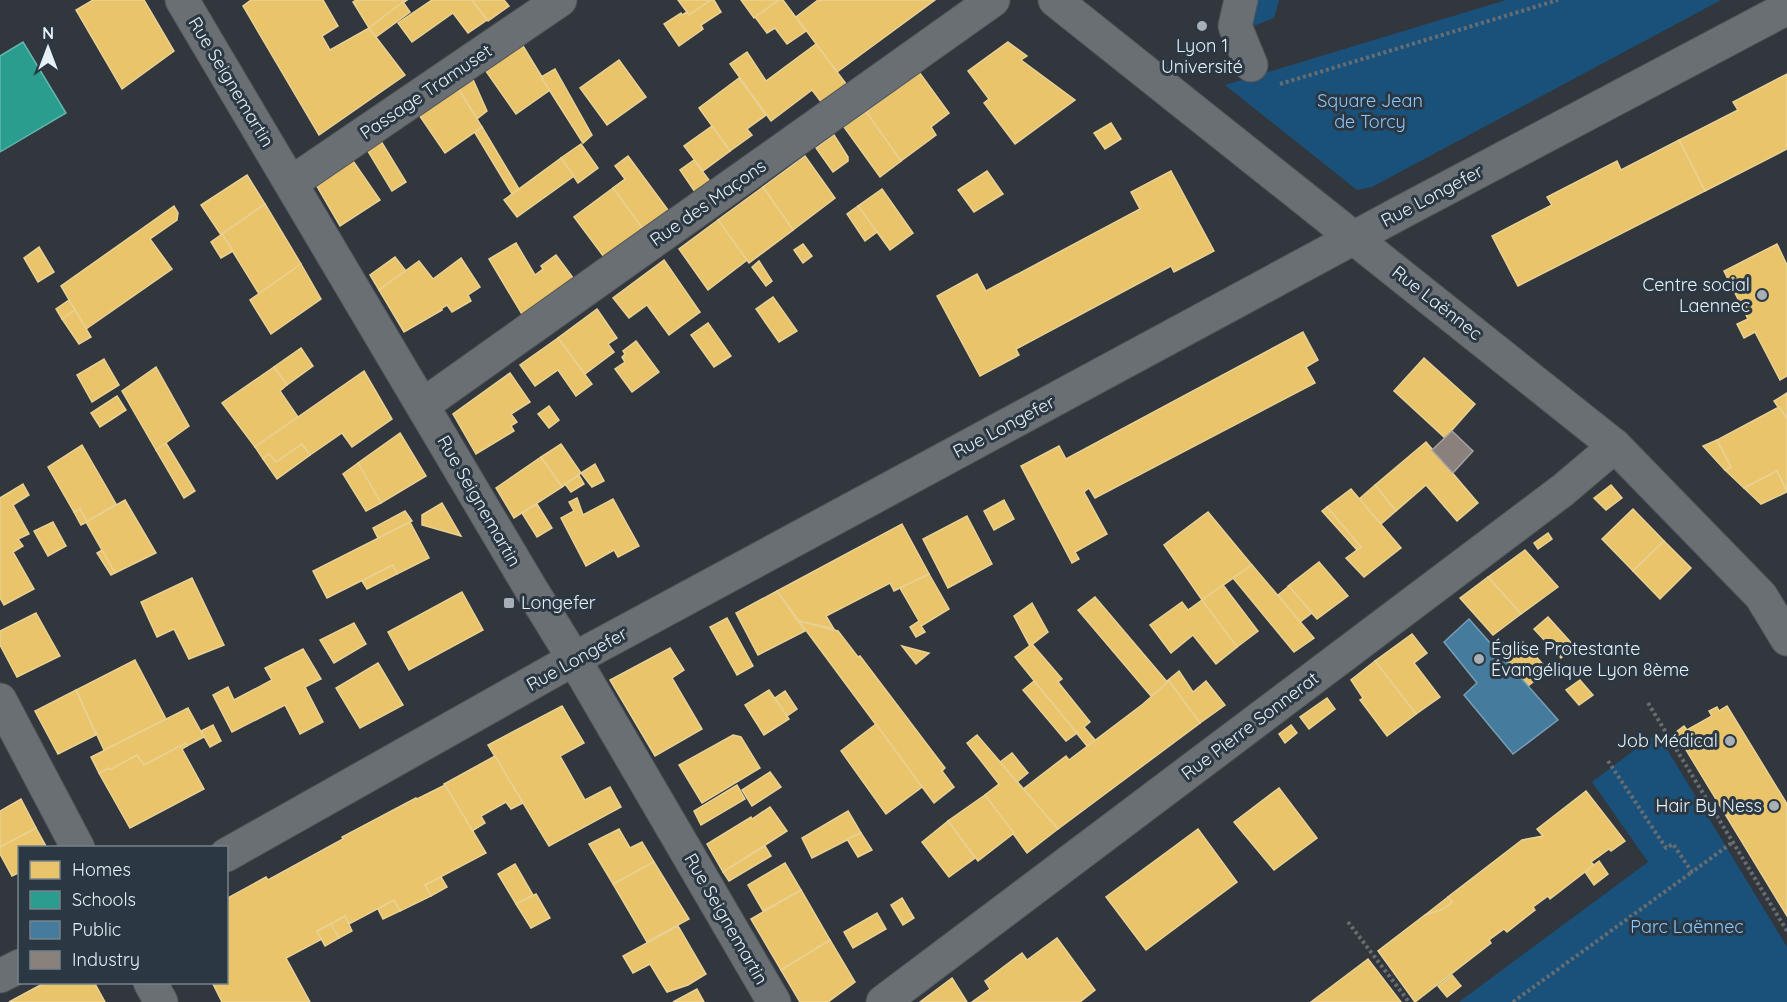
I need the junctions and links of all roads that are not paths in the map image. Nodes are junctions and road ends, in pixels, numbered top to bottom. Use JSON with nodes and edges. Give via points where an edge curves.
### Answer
{"nodes":[{"id":1,"x":182,"y":0,"type":"edge"},
{"id":2,"x":560,"y":0,"type":"edge"},
{"id":3,"x":993,"y":0,"type":"edge"},
{"id":4,"x":1055,"y":0,"type":"edge"},
{"id":5,"x":1241,"y":0,"type":"edge"},
{"id":6,"x":1787,"y":8,"type":"edge"},
{"id":7,"x":1262,"y":76,"type":"road end"},
{"id":8,"x":291,"y":183,"type":"junction"},
{"id":9,"x":1355,"y":238,"type":"junction"},
{"id":10,"x":423,"y":405,"type":"junction"},
{"id":11,"x":1615,"y":446,"type":"junction"},
{"id":12,"x":1774,"y":590,"type":"edge"},
{"id":13,"x":1787,"y":639,"type":"edge"},
{"id":14,"x":574,"y":659,"type":"junction"},
{"id":15,"x":0,"y":700,"type":"edge"},
{"id":16,"x":77,"y":846,"type":"edge"},
{"id":17,"x":228,"y":854,"type":"edge"},
{"id":18,"x":18,"y":967,"type":"edge"},
{"id":19,"x":0,"y":976,"type":"edge"},
{"id":20,"x":151,"y":984,"type":"edge"},
{"id":21,"x":161,"y":1002,"type":"edge"},
{"id":22,"x":774,"y":1002,"type":"edge"},
{"id":23,"x":883,"y":1002,"type":"edge"}],
"edges":[{"from":1,"to":8,"type":"street","name":"Rue Seignemartin"},
{"from":2,"to":8,"type":"street","name":"Passage Tramuset"},
{"from":3,"to":10,"type":"street","name":"Rue des Maçons"},
{"from":4,"to":9,"type":"street","name":"Rue Laënnec"},
{"from":5,"to":7,"type":"street","via":[[1235,26]]},
{"from":6,"to":9,"type":"street","name":"Rue Longefer"},
{"from":8,"to":10,"type":"street","name":"Rue Seignemartin"},
{"from":9,"to":11,"type":"street","name":"Rue Laënnec"},
{"from":9,"to":14,"type":"street","name":"Rue Longefer"},
{"from":10,"to":14,"type":"street","name":"Rue Seignemartin"},
{"from":11,"to":12,"type":"street","name":"Rue Laënnec"},
{"from":11,"to":23,"type":"street","name":"Rue Pierre Sonnerat","via":[[1553,498]]},
{"from":12,"to":13,"type":"street","name":"Rue Laënnec"},
{"from":14,"to":17,"type":"street","name":"Rue Longefer"},
{"from":14,"to":22,"type":"street","name":"Rue Seignemartin"},
{"from":15,"to":16,"type":"street"},
{"from":18,"to":19,"type":"street"},
{"from":20,"to":21,"type":"street"}]}
